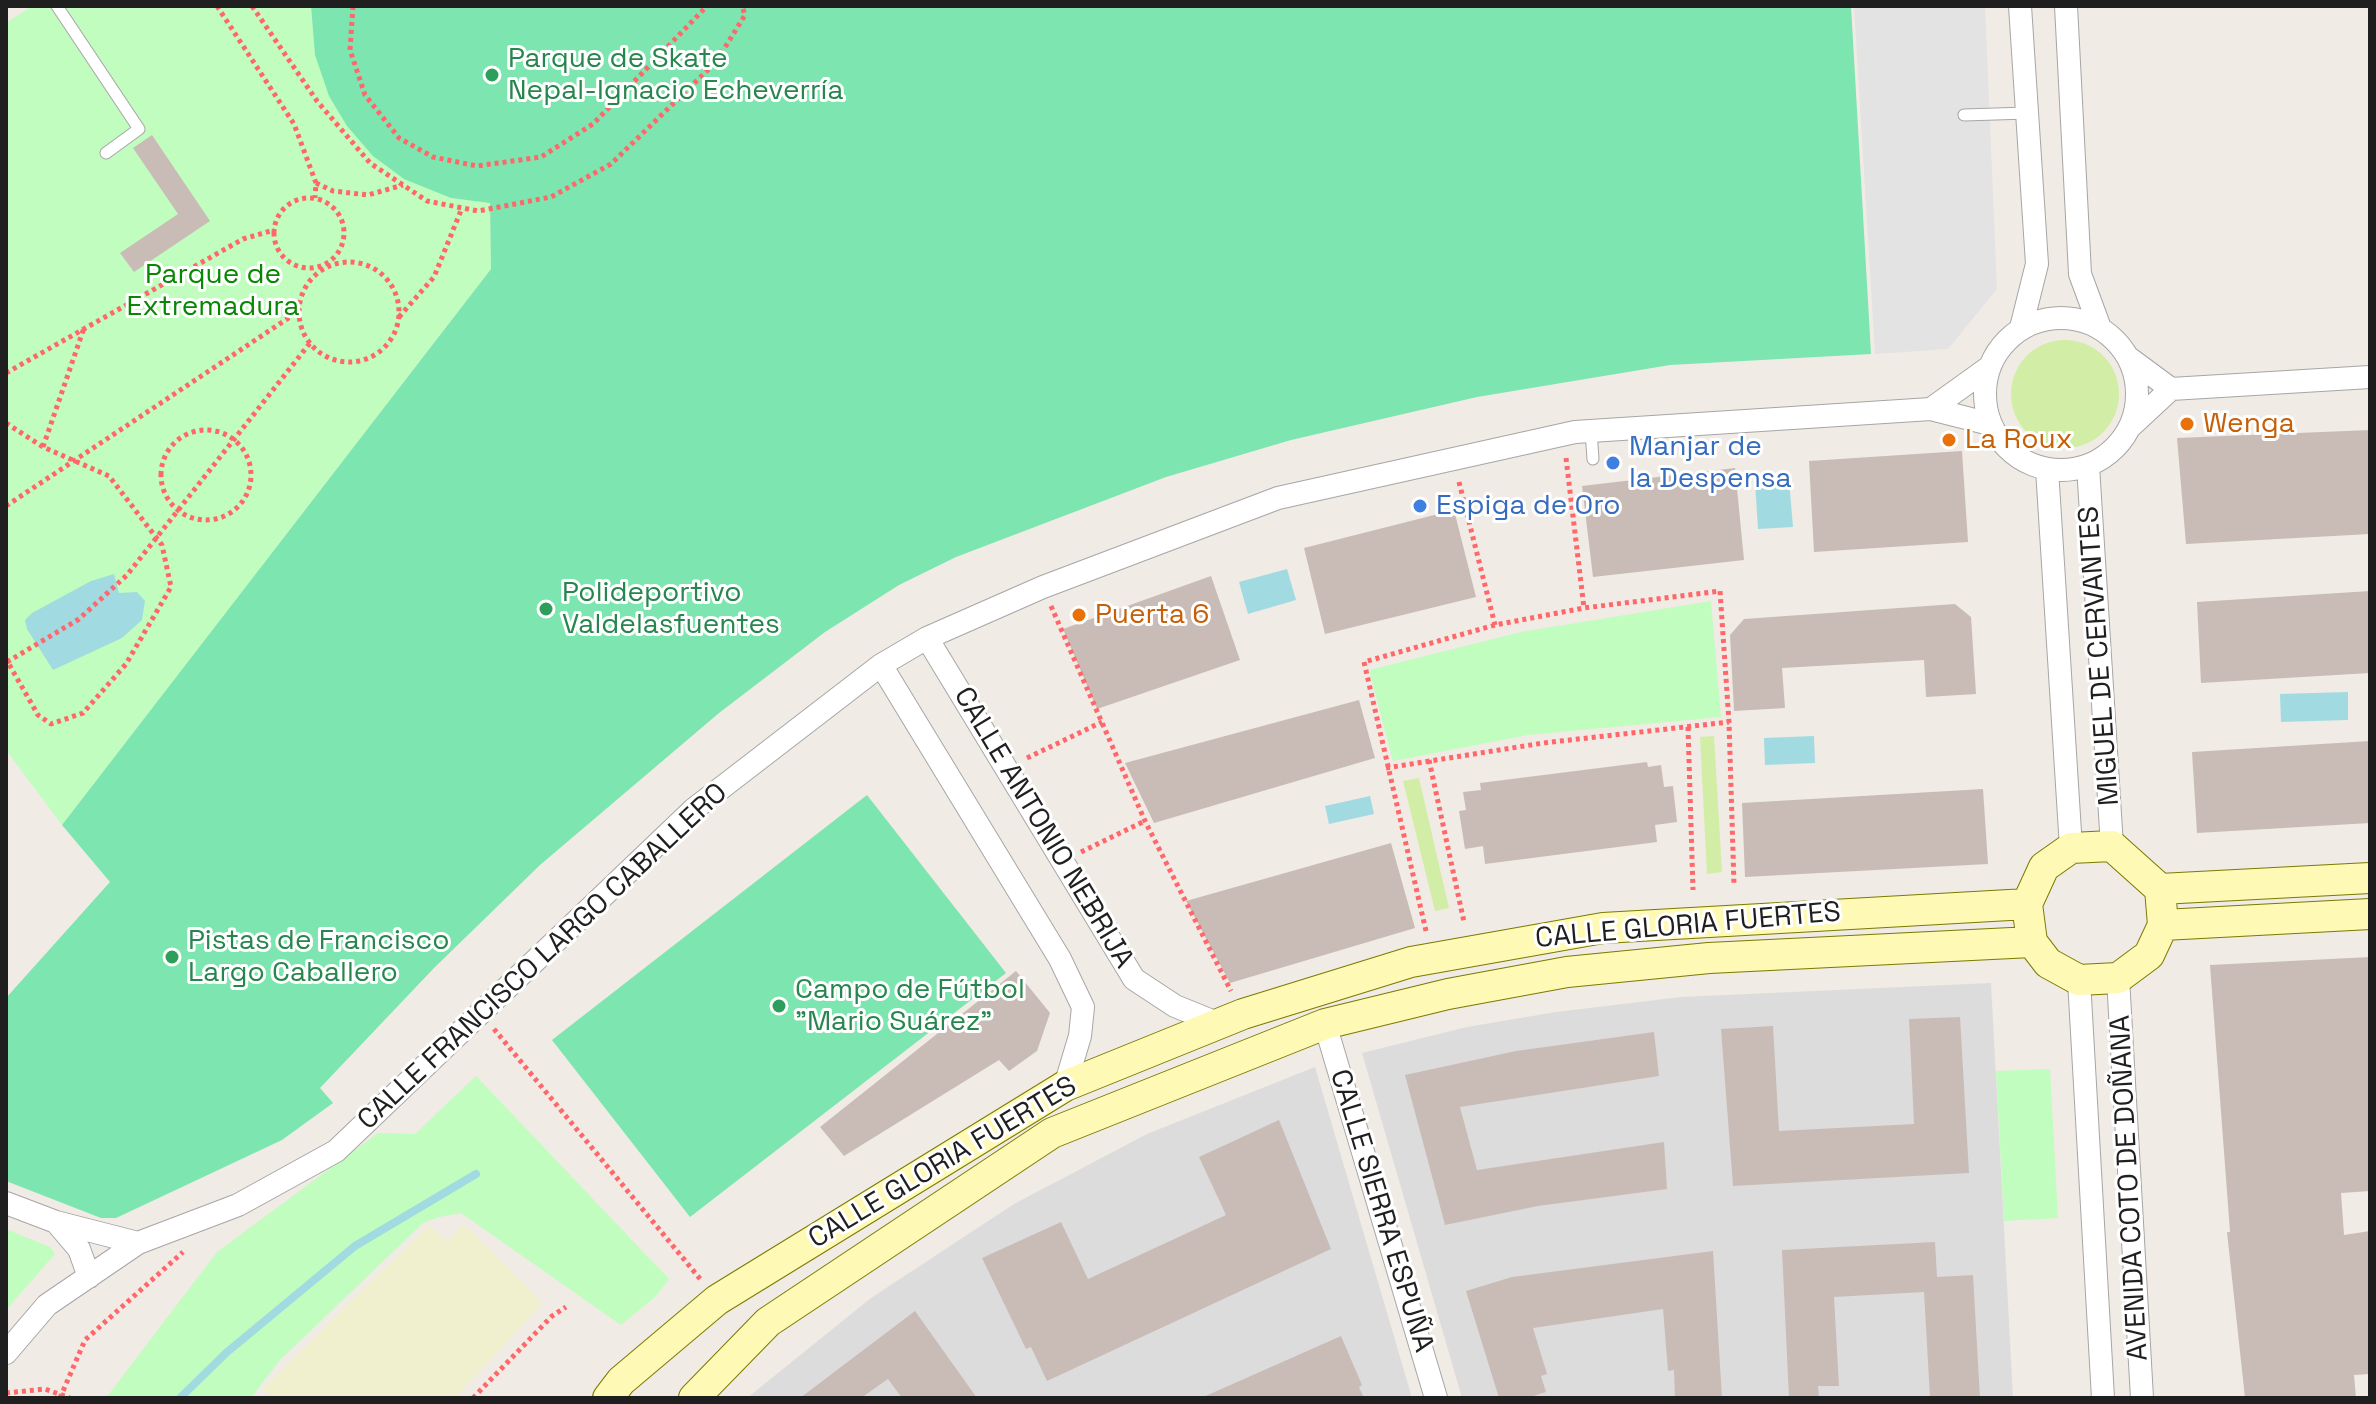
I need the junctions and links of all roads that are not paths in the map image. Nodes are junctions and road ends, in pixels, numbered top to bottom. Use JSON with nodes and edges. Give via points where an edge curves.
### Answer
{"nodes":[{"id":1,"x":57,"y":6,"type":"edge"},
{"id":2,"x":2020,"y":6,"type":"edge"},
{"id":3,"x":2066,"y":6,"type":"edge"},
{"id":4,"x":2027,"y":113,"type":"junction"},
{"id":5,"x":1964,"y":115,"type":"dead end"},
{"id":6,"x":106,"y":153,"type":"dead end"},
{"id":7,"x":2021,"y":328,"type":"junction"},
{"id":8,"x":2100,"y":328,"type":"junction"},
{"id":9,"x":2129,"y":358,"type":"junction"},
{"id":10,"x":1988,"y":368,"type":"junction"},
{"id":11,"x":2370,"y":377,"type":"edge"},
{"id":12,"x":2171,"y":389,"type":"junction"},
{"id":13,"x":1931,"y":409,"type":"junction"},
{"id":14,"x":1990,"y":424,"type":"junction"},
{"id":15,"x":2130,"y":427,"type":"junction"},
{"id":16,"x":1591,"y":431,"type":"junction"},
{"id":17,"x":1593,"y":459,"type":"dead end"},
{"id":18,"x":2088,"y":466,"type":"junction"},
{"id":19,"x":2047,"y":469,"type":"junction"},
{"id":20,"x":927,"y":638,"type":"junction"},
{"id":21,"x":881,"y":665,"type":"junction"},
{"id":22,"x":2112,"y":846,"type":"junction"},
{"id":23,"x":2071,"y":848,"type":"junction"},
{"id":24,"x":2370,"y":878,"type":"edge"},
{"id":25,"x":2160,"y":889,"type":"junction"},
{"id":26,"x":2027,"y":904,"type":"junction"},
{"id":27,"x":2370,"y":914,"type":"edge"},
{"id":28,"x":2163,"y":925,"type":"junction"},
{"id":29,"x":2032,"y":942,"type":"junction"},
{"id":30,"x":2118,"y":978,"type":"junction"},
{"id":31,"x":2079,"y":980,"type":"junction"},
{"id":32,"x":1230,"y":1018,"type":"junction"},
{"id":33,"x":1325,"y":1024,"type":"junction"},
{"id":34,"x":1065,"y":1086,"type":"junction"},
{"id":35,"x":6,"y":1203,"type":"edge"},
{"id":36,"x":56,"y":1222,"type":"junction"},
{"id":37,"x":138,"y":1243,"type":"junction"},
{"id":38,"x":89,"y":1277,"type":"junction"},
{"id":39,"x":6,"y":1353,"type":"edge"},
{"id":40,"x":608,"y":1398,"type":"edge"},
{"id":41,"x":694,"y":1398,"type":"edge"},
{"id":42,"x":1436,"y":1398,"type":"edge"},
{"id":43,"x":2103,"y":1398,"type":"edge"},
{"id":44,"x":2142,"y":1398,"type":"edge"}],
"edges":[{"from":1,"to":6,"type":"lane","via":[[139,129]]},
{"from":2,"to":4,"type":"street"},
{"from":3,"to":8,"type":"street","via":[[2080,274]]},
{"from":4,"to":5,"type":"lane"},
{"from":4,"to":7,"type":"street","via":[[2037,264]]},
{"from":7,"to":8,"type":"street","via":[[2061,317]]},
{"from":7,"to":10,"type":"street","via":[[2002,344]]},
{"from":8,"to":9,"type":"street"},
{"from":9,"to":12,"type":"street"},
{"from":9,"to":15,"type":"street","via":[[2137,392]]},
{"from":10,"to":13,"type":"street"},
{"from":10,"to":14,"type":"street","via":[[1983,394]]},
{"from":11,"to":12,"type":"street"},
{"from":12,"to":15,"type":"street"},
{"from":13,"to":14,"type":"street","name":"CALLE FRANCISCO LARGO CABALLERO"},
{"from":13,"to":16,"type":"street","name":"CALLE FRANCISCO LARGO CABALLERO"},
{"from":14,"to":19,"type":"street","via":[[2017,457]]},
{"from":15,"to":18,"type":"street","via":[[2110,452]]},
{"from":16,"to":17,"type":"lane"},
{"from":16,"to":20,"type":"street","name":"CALLE FRANCISCO LARGO CABALLERO","via":[[1278,498],[1043,587]]},
{"from":18,"to":19,"type":"street"},
{"from":18,"to":22,"type":"street","name":"MIGUEL DE CERVANTES"},
{"from":19,"to":23,"type":"street","name":"MIGUEL DE CERVANTES"},
{"from":20,"to":21,"type":"street","name":"CALLE FRANCISCO LARGO CABALLERO"},
{"from":20,"to":32,"type":"street","name":"CALLE ANTONIO NEBRIJA","via":[[1134,979],[1175,1006]]},
{"from":21,"to":34,"type":"street","name":"CALLE ANTONIO NEBRIJA","via":[[1060,959],[1083,1007]]},
{"from":21,"to":37,"type":"street","name":"CALLE FRANCISCO LARGO CABALLERO","via":[[694,809],[336,1151],[238,1205]]},
{"from":22,"to":23,"type":"main road"},
{"from":22,"to":25,"type":"main road"},
{"from":23,"to":26,"type":"main road","via":[[2044,867]]},
{"from":24,"to":25,"type":"main road"},
{"from":25,"to":28,"type":"main road"},
{"from":26,"to":29,"type":"main road"},
{"from":26,"to":32,"type":"main road","name":"CALLE GLORIA FUERTES","via":[[1603,928],[1411,962]]},
{"from":27,"to":28,"type":"main road"},
{"from":28,"to":30,"type":"main road","via":[[2149,955]]},
{"from":29,"to":31,"type":"main road","via":[[2048,963]]},
{"from":29,"to":33,"type":"main road","name":"CALLE GLORIA FUERTES","via":[[1709,958],[1567,972]]},
{"from":30,"to":31,"type":"main road"},
{"from":30,"to":44,"type":"street","name":"AVENIDA COTO DE DOÑANA"},
{"from":31,"to":43,"type":"street","name":"AVENIDA COTO DE DOÑANA"},
{"from":32,"to":34,"type":"main road","name":"CALLE GLORIA FUERTES"},
{"from":33,"to":41,"type":"main road","name":"CALLE GLORIA FUERTES","via":[[1052,1133],[768,1322]]},
{"from":33,"to":42,"type":"street","name":"CALLE SIERRA ESPUÑA"},
{"from":34,"to":40,"type":"main road","name":"CALLE GLORIA FUERTES","via":[[717,1300]]},
{"from":35,"to":36,"type":"street"},
{"from":36,"to":37,"type":"street"},
{"from":36,"to":38,"type":"street","via":[[79,1249]]},
{"from":37,"to":38,"type":"street","name":"CALLE FRANCISCO LARGO CABALLERO"},
{"from":38,"to":39,"type":"street","name":"CALLE FRANCISCO LARGO CABALLERO","via":[[47,1305]]}]}
